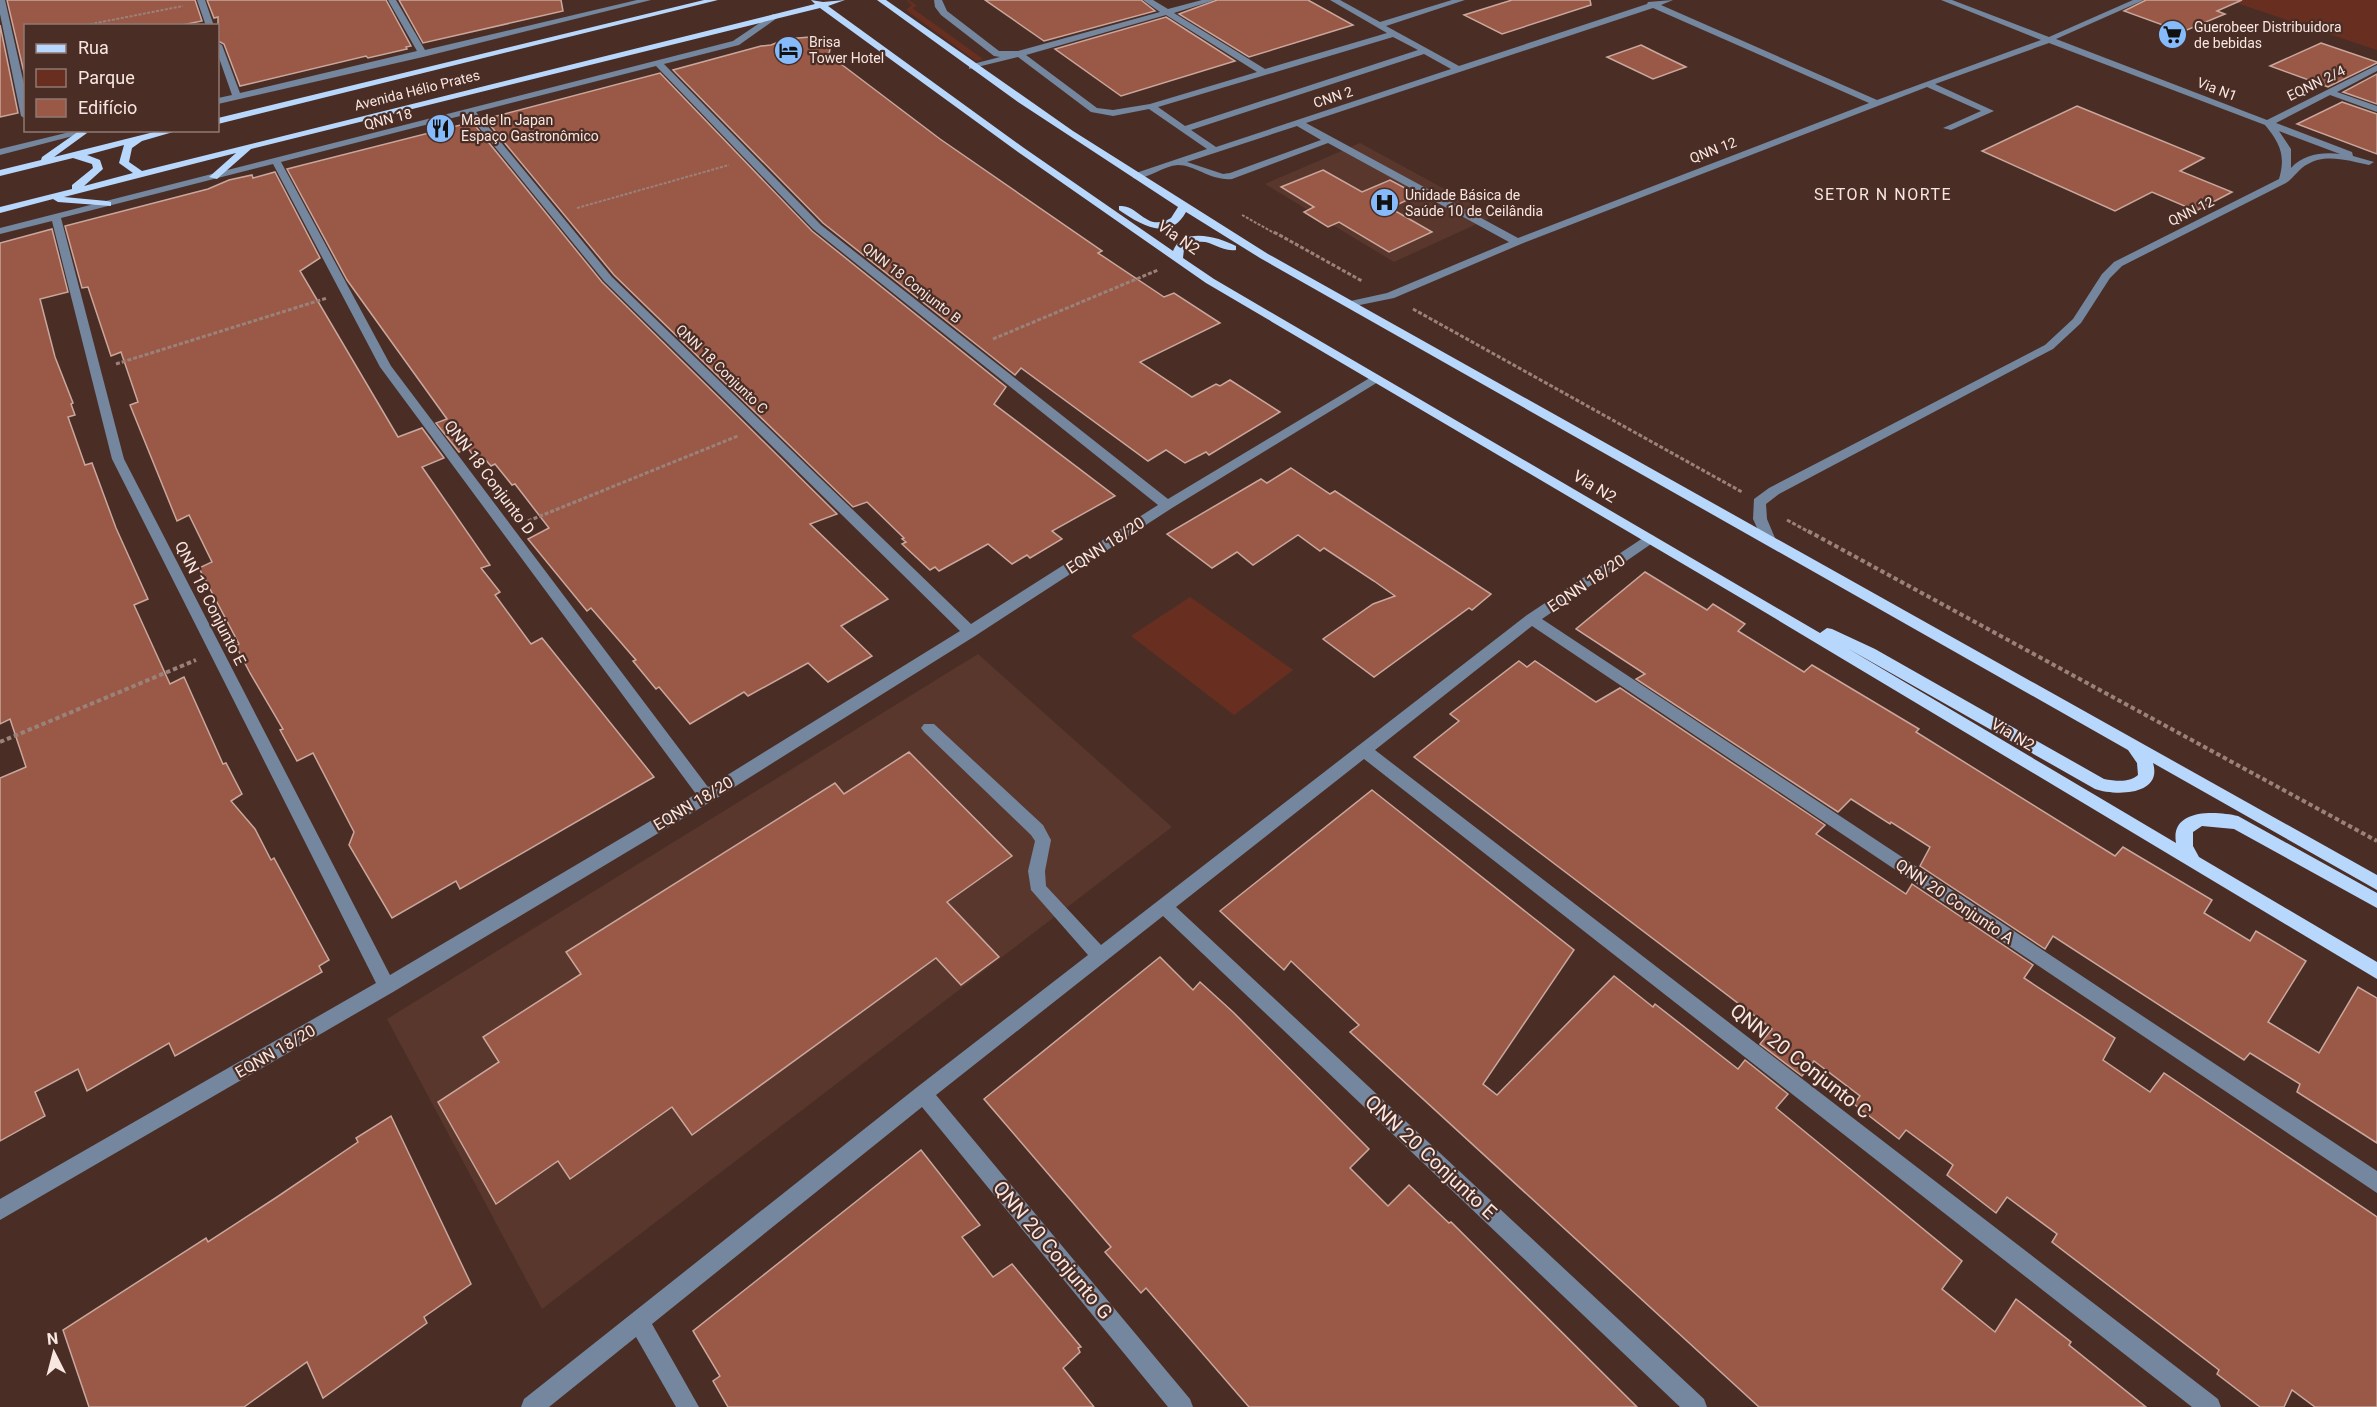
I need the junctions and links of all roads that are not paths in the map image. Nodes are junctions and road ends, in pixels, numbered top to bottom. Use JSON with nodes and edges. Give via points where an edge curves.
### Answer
{"nodes":[{"id":1,"x":1,"y":0,"type":"edge"},
{"id":2,"x":392,"y":0,"type":"edge"},
{"id":3,"x":648,"y":0,"type":"edge"},
{"id":4,"x":714,"y":0,"type":"edge"},
{"id":5,"x":841,"y":0,"type":"edge"},
{"id":6,"x":881,"y":0,"type":"edge"},
{"id":7,"x":938,"y":0,"type":"edge"},
{"id":8,"x":1147,"y":0,"type":"edge"},
{"id":9,"x":1211,"y":0,"type":"edge"},
{"id":10,"x":1334,"y":0,"type":"edge"},
{"id":11,"x":1461,"y":0,"type":"edge"},
{"id":12,"x":1644,"y":0,"type":"edge"},
{"id":13,"x":1669,"y":0,"type":"edge"},
{"id":14,"x":1946,"y":0,"type":"edge"},
{"id":15,"x":2140,"y":0,"type":"edge"},
{"id":16,"x":201,"y":1,"type":"edge"},
{"id":17,"x":818,"y":2,"type":"edge"},
{"id":18,"x":1654,"y":5,"type":"junction"},
{"id":19,"x":791,"y":12,"type":"junction"},
{"id":20,"x":1167,"y":12,"type":"junction"},
{"id":21,"x":776,"y":16,"type":"junction"},
{"id":22,"x":209,"y":24,"type":"edge"},
{"id":23,"x":1379,"y":25,"type":"junction"},
{"id":24,"x":1393,"y":34,"type":"junction"},
{"id":25,"x":2048,"y":40,"type":"junction"},
{"id":26,"x":736,"y":43,"type":"junction"},
{"id":27,"x":219,"y":48,"type":"edge"},
{"id":28,"x":1425,"y":51,"type":"junction"},
{"id":29,"x":423,"y":54,"type":"junction"},
{"id":30,"x":1020,"y":54,"type":"junction"},
{"id":31,"x":658,"y":63,"type":"junction"},
{"id":32,"x":972,"y":67,"type":"junction"},
{"id":33,"x":2377,"y":68,"type":"edge"},
{"id":34,"x":1459,"y":70,"type":"junction"},
{"id":35,"x":1265,"y":73,"type":"junction"},
{"id":36,"x":1929,"y":86,"type":"junction"},
{"id":37,"x":2329,"y":92,"type":"junction"},
{"id":38,"x":237,"y":97,"type":"junction"},
{"id":39,"x":219,"y":101,"type":"edge"},
{"id":40,"x":1877,"y":103,"type":"junction"},
{"id":41,"x":1152,"y":106,"type":"junction"},
{"id":42,"x":24,"y":107,"type":"edge"},
{"id":43,"x":2377,"y":109,"type":"edge"},
{"id":44,"x":471,"y":112,"type":"junction"},
{"id":45,"x":219,"y":113,"type":"edge"},
{"id":46,"x":242,"y":115,"type":"junction"},
{"id":47,"x":219,"y":121,"type":"edge"},
{"id":48,"x":1299,"y":123,"type":"junction"},
{"id":49,"x":2268,"y":123,"type":"junction"},
{"id":50,"x":1948,"y":128,"type":"dead end"},
{"id":51,"x":1184,"y":129,"type":"junction"},
{"id":52,"x":29,"y":132,"type":"edge"},
{"id":53,"x":87,"y":132,"type":"edge"},
{"id":54,"x":169,"y":132,"type":"edge"},
{"id":55,"x":139,"y":140,"type":"junction"},
{"id":56,"x":1329,"y":140,"type":"junction"},
{"id":57,"x":32,"y":145,"type":"junction"},
{"id":58,"x":248,"y":148,"type":"junction"},
{"id":59,"x":1021,"y":150,"type":"junction"},
{"id":60,"x":1216,"y":151,"type":"junction"},
{"id":61,"x":0,"y":152,"type":"edge"},
{"id":62,"x":62,"y":158,"type":"junction"},
{"id":63,"x":276,"y":161,"type":"junction"},
{"id":64,"x":1180,"y":163,"type":"junction"},
{"id":65,"x":2373,"y":163,"type":"edge"},
{"id":66,"x":39,"y":164,"type":"junction"},
{"id":67,"x":0,"y":173,"type":"edge"},
{"id":68,"x":141,"y":174,"type":"junction"},
{"id":69,"x":1136,"y":176,"type":"junction"},
{"id":70,"x":214,"y":177,"type":"junction"},
{"id":71,"x":2283,"y":181,"type":"junction"},
{"id":72,"x":66,"y":193,"type":"junction"},
{"id":73,"x":46,"y":198,"type":"junction"},
{"id":74,"x":107,"y":204,"type":"junction"},
{"id":75,"x":1183,"y":207,"type":"junction"},
{"id":76,"x":0,"y":210,"type":"edge"},
{"id":77,"x":56,"y":217,"type":"junction"},
{"id":78,"x":0,"y":231,"type":"edge"},
{"id":79,"x":1517,"y":242,"type":"junction"},
{"id":80,"x":1178,"y":258,"type":"junction"},
{"id":81,"x":1345,"y":302,"type":"junction"},
{"id":82,"x":1377,"y":379,"type":"junction"},
{"id":83,"x":1167,"y":505,"type":"junction"},
{"id":84,"x":1768,"y":538,"type":"junction"},
{"id":85,"x":1649,"y":539,"type":"junction"},
{"id":86,"x":1756,"y":601,"type":"junction"},
{"id":87,"x":1532,"y":619,"type":"junction"},
{"id":88,"x":970,"y":632,"type":"junction"},
{"id":89,"x":929,"y":728,"type":"dead end"},
{"id":90,"x":2133,"y":746,"type":"junction"},
{"id":91,"x":1365,"y":751,"type":"junction"},
{"id":92,"x":706,"y":796,"type":"junction"},
{"id":93,"x":2194,"y":863,"type":"junction"},
{"id":94,"x":2377,"y":883,"type":"edge"},
{"id":95,"x":2377,"y":901,"type":"edge"},
{"id":96,"x":1165,"y":907,"type":"junction"},
{"id":97,"x":1101,"y":956,"type":"junction"},
{"id":98,"x":2377,"y":971,"type":"edge"},
{"id":99,"x":387,"y":986,"type":"junction"},
{"id":100,"x":923,"y":1094,"type":"junction"},
{"id":101,"x":2377,"y":1183,"type":"edge"},
{"id":102,"x":0,"y":1210,"type":"edge"},
{"id":103,"x":639,"y":1322,"type":"junction"},
{"id":104,"x":532,"y":1407,"type":"edge"},
{"id":105,"x":688,"y":1407,"type":"edge"},
{"id":106,"x":1182,"y":1407,"type":"edge"},
{"id":107,"x":1696,"y":1407,"type":"edge"},
{"id":108,"x":2210,"y":1407,"type":"edge"}],
"edges":[{"from":1,"to":42,"type":"street"},
{"from":2,"to":29,"type":"street"},
{"from":3,"to":29,"type":"street","via":[[592,9]]},
{"from":4,"to":46,"type":"main road","name":"Avenida Hélio Prates"},
{"from":5,"to":17,"type":"main road","name":"Avenida Hélio Prates"},
{"from":6,"to":32,"type":"main road","name":"Via N2"},
{"from":7,"to":30,"type":"street","via":[[944,13],[997,54]]},
{"from":8,"to":20,"type":"street"},
{"from":9,"to":20,"type":"street"},
{"from":10,"to":23,"type":"street"},
{"from":11,"to":23,"type":"street"},
{"from":12,"to":18,"type":"street"},
{"from":13,"to":18,"type":"street","name":"CNN 2"},
{"from":14,"to":25,"type":"street","name":"Via N1"},
{"from":15,"to":25,"type":"street","name":"QNN 12"},
{"from":16,"to":22,"type":"street"},
{"from":17,"to":19,"type":"main road","name":"Avenida Hélio Prates"},
{"from":17,"to":59,"type":"main road","name":"Via N2"},
{"from":18,"to":34,"type":"street","name":"CNN 2"},
{"from":18,"to":40,"type":"street"},
{"from":19,"to":21,"type":"main road","name":"Avenida Hélio Prates"},
{"from":19,"to":26,"type":"street","via":[[757,38]]},
{"from":20,"to":30,"type":"street"},
{"from":20,"to":35,"type":"street"},
{"from":21,"to":26,"type":"street","name":"QNN 18"},
{"from":21,"to":58,"type":"main road","name":"Avenida Hélio Prates"},
{"from":23,"to":24,"type":"street"},
{"from":24,"to":28,"type":"street"},
{"from":24,"to":35,"type":"street"},
{"from":25,"to":36,"type":"street","name":"QNN 12"},
{"from":25,"to":49,"type":"street","name":"Via N1"},
{"from":26,"to":31,"type":"street","name":"QNN 18"},
{"from":27,"to":38,"type":"street"},
{"from":28,"to":34,"type":"street"},
{"from":28,"to":51,"type":"street","name":"CNN 2"},
{"from":29,"to":38,"type":"street"},
{"from":30,"to":32,"type":"street"},
{"from":30,"to":41,"type":"street","via":[[1094,110],[1113,113]]},
{"from":31,"to":44,"type":"street","name":"QNN 18"},
{"from":31,"to":83,"type":"street","name":"QNN 18 Conjunto B","via":[[817,227]]},
{"from":32,"to":69,"type":"main road","name":"Via N2"},
{"from":33,"to":37,"type":"street","name":"EQNN 2/4"},
{"from":34,"to":48,"type":"street","name":"CNN 2"},
{"from":35,"to":41,"type":"street"},
{"from":36,"to":40,"type":"street","name":"QNN 12"},
{"from":36,"to":50,"type":"street","via":[[1989,111]]},
{"from":37,"to":43,"type":"street"},
{"from":37,"to":49,"type":"street","name":"EQNN 2/4"},
{"from":38,"to":39,"type":"street"},
{"from":40,"to":79,"type":"street","name":"QNN 12"},
{"from":41,"to":51,"type":"street"},
{"from":44,"to":63,"type":"street","name":"QNN 18"},
{"from":44,"to":88,"type":"street","name":"QNN 18 Conjunto C","via":[[608,279]]},
{"from":45,"to":46,"type":"main road"},
{"from":46,"to":47,"type":"main road","name":"Avenida Hélio Prates"},
{"from":48,"to":56,"type":"street"},
{"from":48,"to":60,"type":"street","name":"CNN 2"},
{"from":49,"to":65,"type":"street","name":"Via N1"},
{"from":49,"to":71,"type":"street","via":[[2286,146],[2288,167]]},
{"from":51,"to":60,"type":"street"},
{"from":52,"to":57,"type":"street"},
{"from":53,"to":57,"type":"street"},
{"from":53,"to":66,"type":"main road"},
{"from":54,"to":55,"type":"main road"},
{"from":55,"to":62,"type":"main road"},
{"from":55,"to":68,"type":"main road","via":[[128,147],[124,163]]},
{"from":56,"to":64,"type":"street","via":[[1232,176],[1222,177]]},
{"from":56,"to":79,"type":"street"},
{"from":57,"to":61,"type":"street"},
{"from":58,"to":68,"type":"main road","name":"Avenida Hélio Prates"},
{"from":58,"to":70,"type":"main road"},
{"from":59,"to":75,"type":"main road","via":[[1066,171],[1146,223],[1172,222],[1181,216]]},
{"from":59,"to":80,"type":"main road","name":"Via N2"},
{"from":60,"to":64,"type":"street","name":"CNN 2"},
{"from":62,"to":66,"type":"main road"},
{"from":62,"to":72,"type":"main road","via":[[84,157],[97,162],[98,169]]},
{"from":63,"to":70,"type":"street","name":"QNN 18"},
{"from":63,"to":92,"type":"street","name":"QNN 18 Conjunto D","via":[[386,367]]},
{"from":64,"to":69,"type":"street","name":"CNN 2"},
{"from":65,"to":71,"type":"street","name":"QNN 12","via":[[2331,157],[2308,159]]},
{"from":66,"to":67,"type":"main road"},
{"from":68,"to":72,"type":"main road","name":"Avenida Hélio Prates"},
{"from":69,"to":75,"type":"main road","name":"Via N2"},
{"from":70,"to":74,"type":"street","name":"QNN 18"},
{"from":71,"to":84,"type":"street","name":"QNN 12","via":[[2118,264],[2077,321],[2049,347],[1774,491],[1759,502],[1760,519]]},
{"from":72,"to":73,"type":"main road","name":"Avenida Hélio Prates"},
{"from":73,"to":74,"type":"main road"},
{"from":73,"to":76,"type":"main road","name":"Avenida Hélio Prates"},
{"from":74,"to":77,"type":"street","name":"QNN 18"},
{"from":75,"to":81,"type":"main road","name":"Via N2"},
{"from":77,"to":78,"type":"street","name":"QNN 18"},
{"from":77,"to":99,"type":"street","name":"QNN 18 Conjunto E","via":[[118,459]]},
{"from":79,"to":81,"type":"street","name":"QNN 12","via":[[1390,297]]},
{"from":80,"to":81,"type":"main road","via":[[1184,243],[1200,238],[1218,239],[1305,289]]},
{"from":80,"to":82,"type":"main road","name":"Via N2","via":[[1210,281]]},
{"from":81,"to":84,"type":"main road","name":"Via N2"},
{"from":82,"to":83,"type":"street","name":"EQNN 18/20"},
{"from":82,"to":85,"type":"main road","name":"Via N2"},
{"from":83,"to":88,"type":"street","name":"EQNN 18/20"},
{"from":84,"to":90,"type":"main road","name":"Via N2"},
{"from":85,"to":86,"type":"main road","name":"Via N2"},
{"from":85,"to":87,"type":"street","name":"EQNN 18/20"},
{"from":86,"to":90,"type":"main road","via":[[1870,653],[2101,785],[2124,789],[2141,783],[2146,766]]},
{"from":86,"to":93,"type":"main road","name":"Via N2"},
{"from":87,"to":91,"type":"street","name":"EQNN 18/20"},
{"from":87,"to":101,"type":"street","name":"QNN 20 Conjunto A"},
{"from":88,"to":92,"type":"street","name":"EQNN 18/20"},
{"from":89,"to":97,"type":"street","via":[[1037,830],[1043,840],[1035,880],[1039,890]]},
{"from":90,"to":94,"type":"main road","name":"Via N2"},
{"from":91,"to":96,"type":"street","name":"EQNN 18/20"},
{"from":91,"to":108,"type":"street","name":"QNN 20 Conjunto C"},
{"from":92,"to":99,"type":"street","name":"EQNN 18/20"},
{"from":93,"to":95,"type":"main road","via":[[2186,851],[2184,831],[2198,819],[2224,818]]},
{"from":93,"to":98,"type":"main road","name":"Via N2"},
{"from":96,"to":97,"type":"street","name":"EQNN 18/20"},
{"from":96,"to":107,"type":"street","name":"QNN 20 Conjunto E"},
{"from":97,"to":100,"type":"street","name":"EQNN 18/20"},
{"from":99,"to":102,"type":"street","name":"EQNN 18/20"},
{"from":100,"to":103,"type":"street","name":"EQNN 18/20"},
{"from":100,"to":106,"type":"street","name":"QNN 20 Conjunto G"},
{"from":103,"to":104,"type":"street","name":"EQNN 18/20"},
{"from":103,"to":105,"type":"street"}]}
